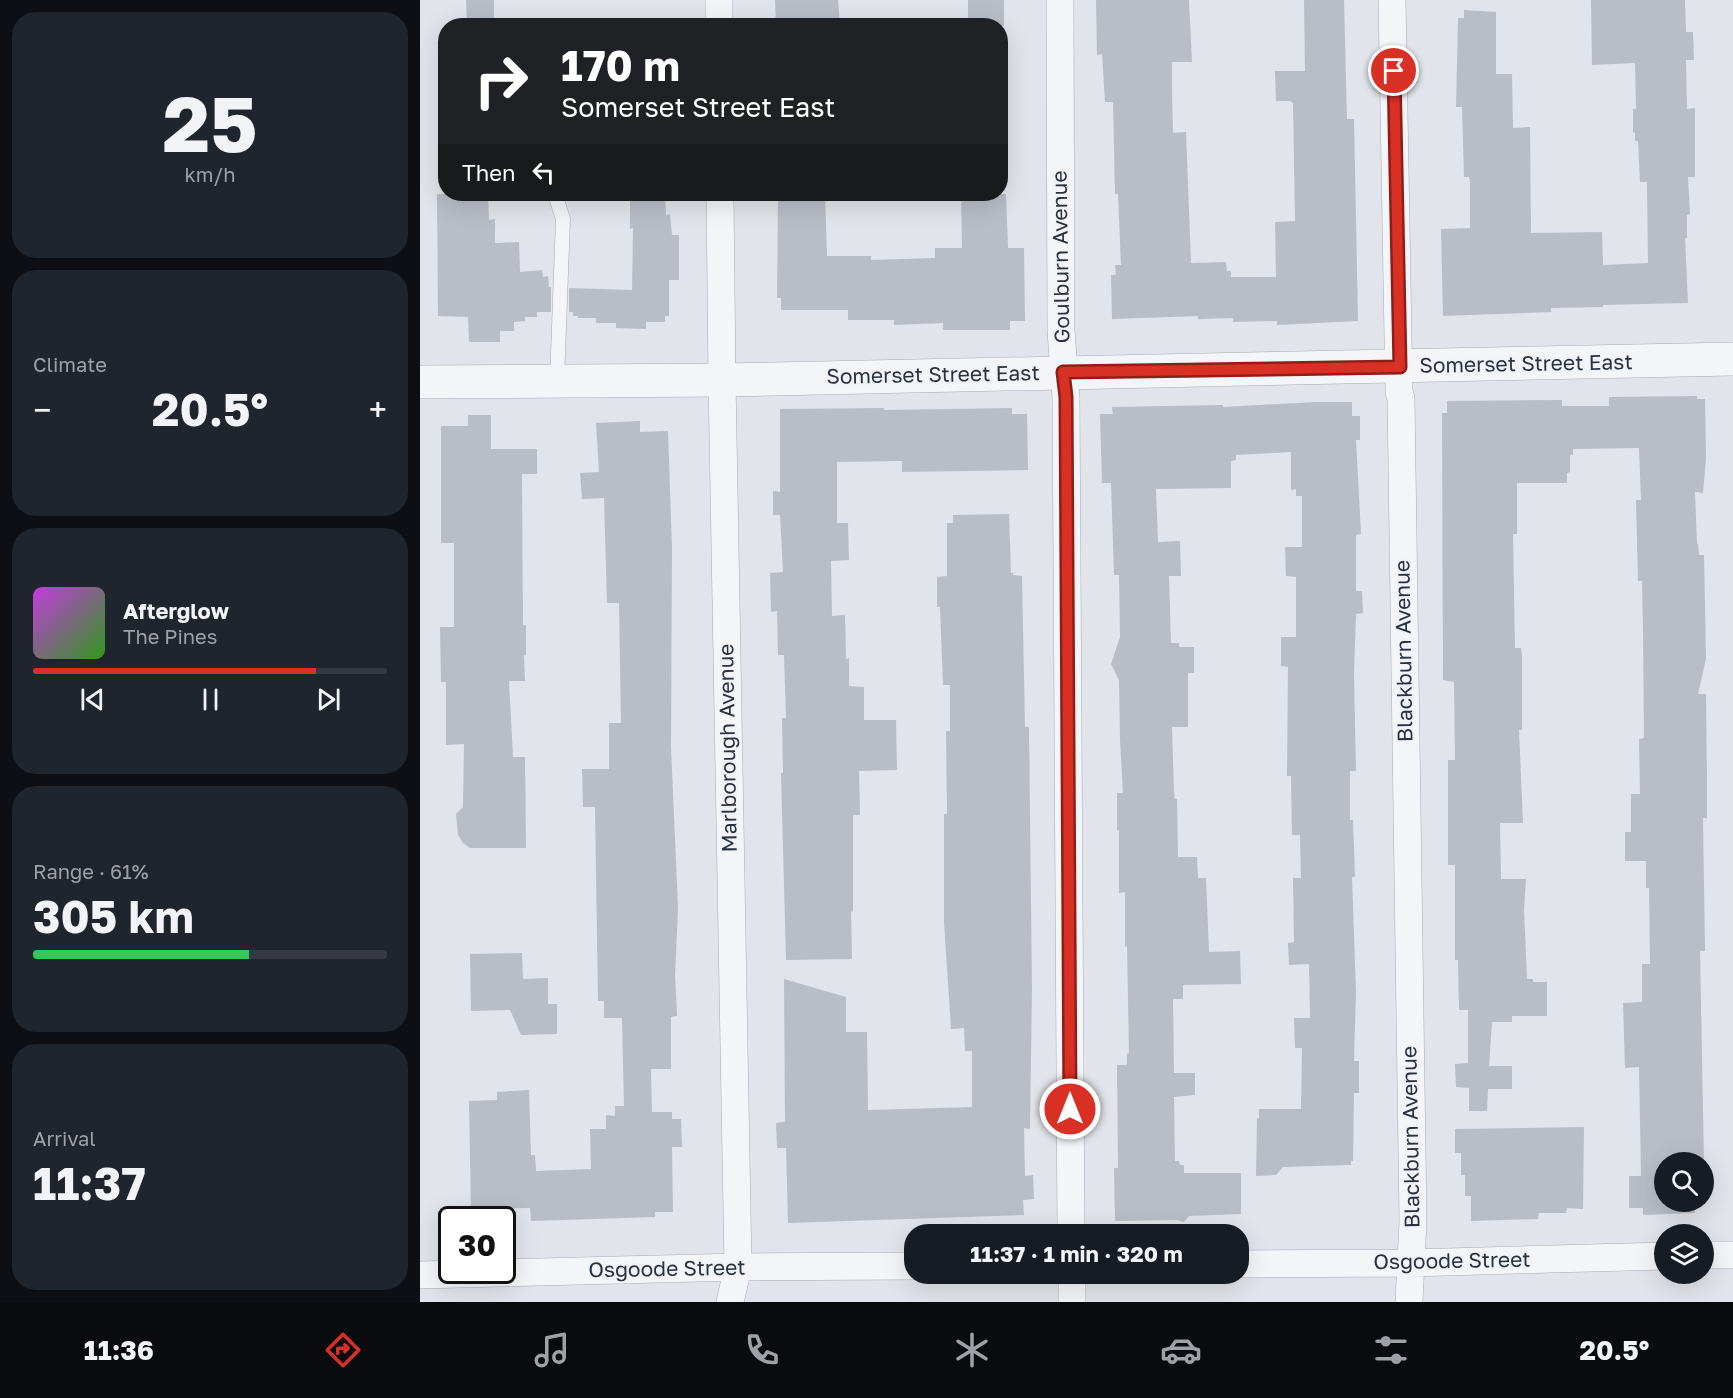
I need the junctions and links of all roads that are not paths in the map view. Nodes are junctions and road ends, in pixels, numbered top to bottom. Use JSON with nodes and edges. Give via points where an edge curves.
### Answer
{"nodes":[{"id":1,"x":719,"y":0,"type":"edge"},
{"id":2,"x":1060,"y":0,"type":"edge"},
{"id":3,"x":1392,"y":0,"type":"edge"},
{"id":4,"x":719,"y":18,"type":"edge"},
{"id":5,"x":558,"y":201,"type":"edge"},
{"id":6,"x":720,"y":201,"type":"edge"},
{"id":7,"x":1733,"y":359,"type":"edge"},
{"id":8,"x":1400,"y":367,"type":"junction"},
{"id":9,"x":1063,"y":372,"type":"junction"},
{"id":10,"x":722,"y":380,"type":"junction"},
{"id":11,"x":557,"y":381,"type":"junction"},
{"id":12,"x":420,"y":382,"type":"edge"},
{"id":13,"x":1071,"y":1224,"type":"edge"},
{"id":14,"x":1714,"y":1255,"type":"edge"},
{"id":15,"x":1733,"y":1255,"type":"edge"},
{"id":16,"x":1654,"y":1256,"type":"edge"},
{"id":17,"x":1410,"y":1263,"type":"junction"},
{"id":18,"x":1249,"y":1264,"type":"edge"},
{"id":19,"x":904,"y":1266,"type":"edge"},
{"id":20,"x":738,"y":1267,"type":"junction"},
{"id":21,"x":420,"y":1275,"type":"edge"},
{"id":22,"x":1072,"y":1284,"type":"edge"},
{"id":23,"x":730,"y":1302,"type":"edge"},
{"id":24,"x":1072,"y":1302,"type":"edge"},
{"id":25,"x":1409,"y":1302,"type":"edge"}],
"edges":[{"from":1,"to":4,"type":"street"},
{"from":2,"to":9,"type":"street","name":"Goulburn Avenue"},
{"from":3,"to":8,"type":"street","name":"Blackburn Avenue"},
{"from":5,"to":11,"type":"lane","via":[[564,219]]},
{"from":6,"to":10,"type":"street","name":"Marlborough Avenue"},
{"from":7,"to":8,"type":"street","name":"Somerset Street East"},
{"from":8,"to":9,"type":"street","name":"Somerset Street East"},
{"from":8,"to":17,"type":"street","name":"Blackburn Avenue","via":[[1413,1228]]},
{"from":9,"to":10,"type":"street","name":"Somerset Street East"},
{"from":9,"to":13,"type":"street","name":"Goulburn Avenue"},
{"from":10,"to":11,"type":"street","name":"Somerset Street East"},
{"from":10,"to":20,"type":"street","name":"Marlborough Avenue"},
{"from":11,"to":12,"type":"street","name":"Somerset Street East"},
{"from":14,"to":15,"type":"street"},
{"from":16,"to":17,"type":"street","name":"Osgoode Street"},
{"from":17,"to":18,"type":"street","name":"Osgoode Street"},
{"from":17,"to":25,"type":"street","name":"Blackburn Avenue"},
{"from":19,"to":20,"type":"street","name":"Osgoode Street"},
{"from":20,"to":21,"type":"street","name":"Osgoode Street"},
{"from":20,"to":23,"type":"street","name":"Marlborough Avenue"},
{"from":22,"to":24,"type":"street"}]}
